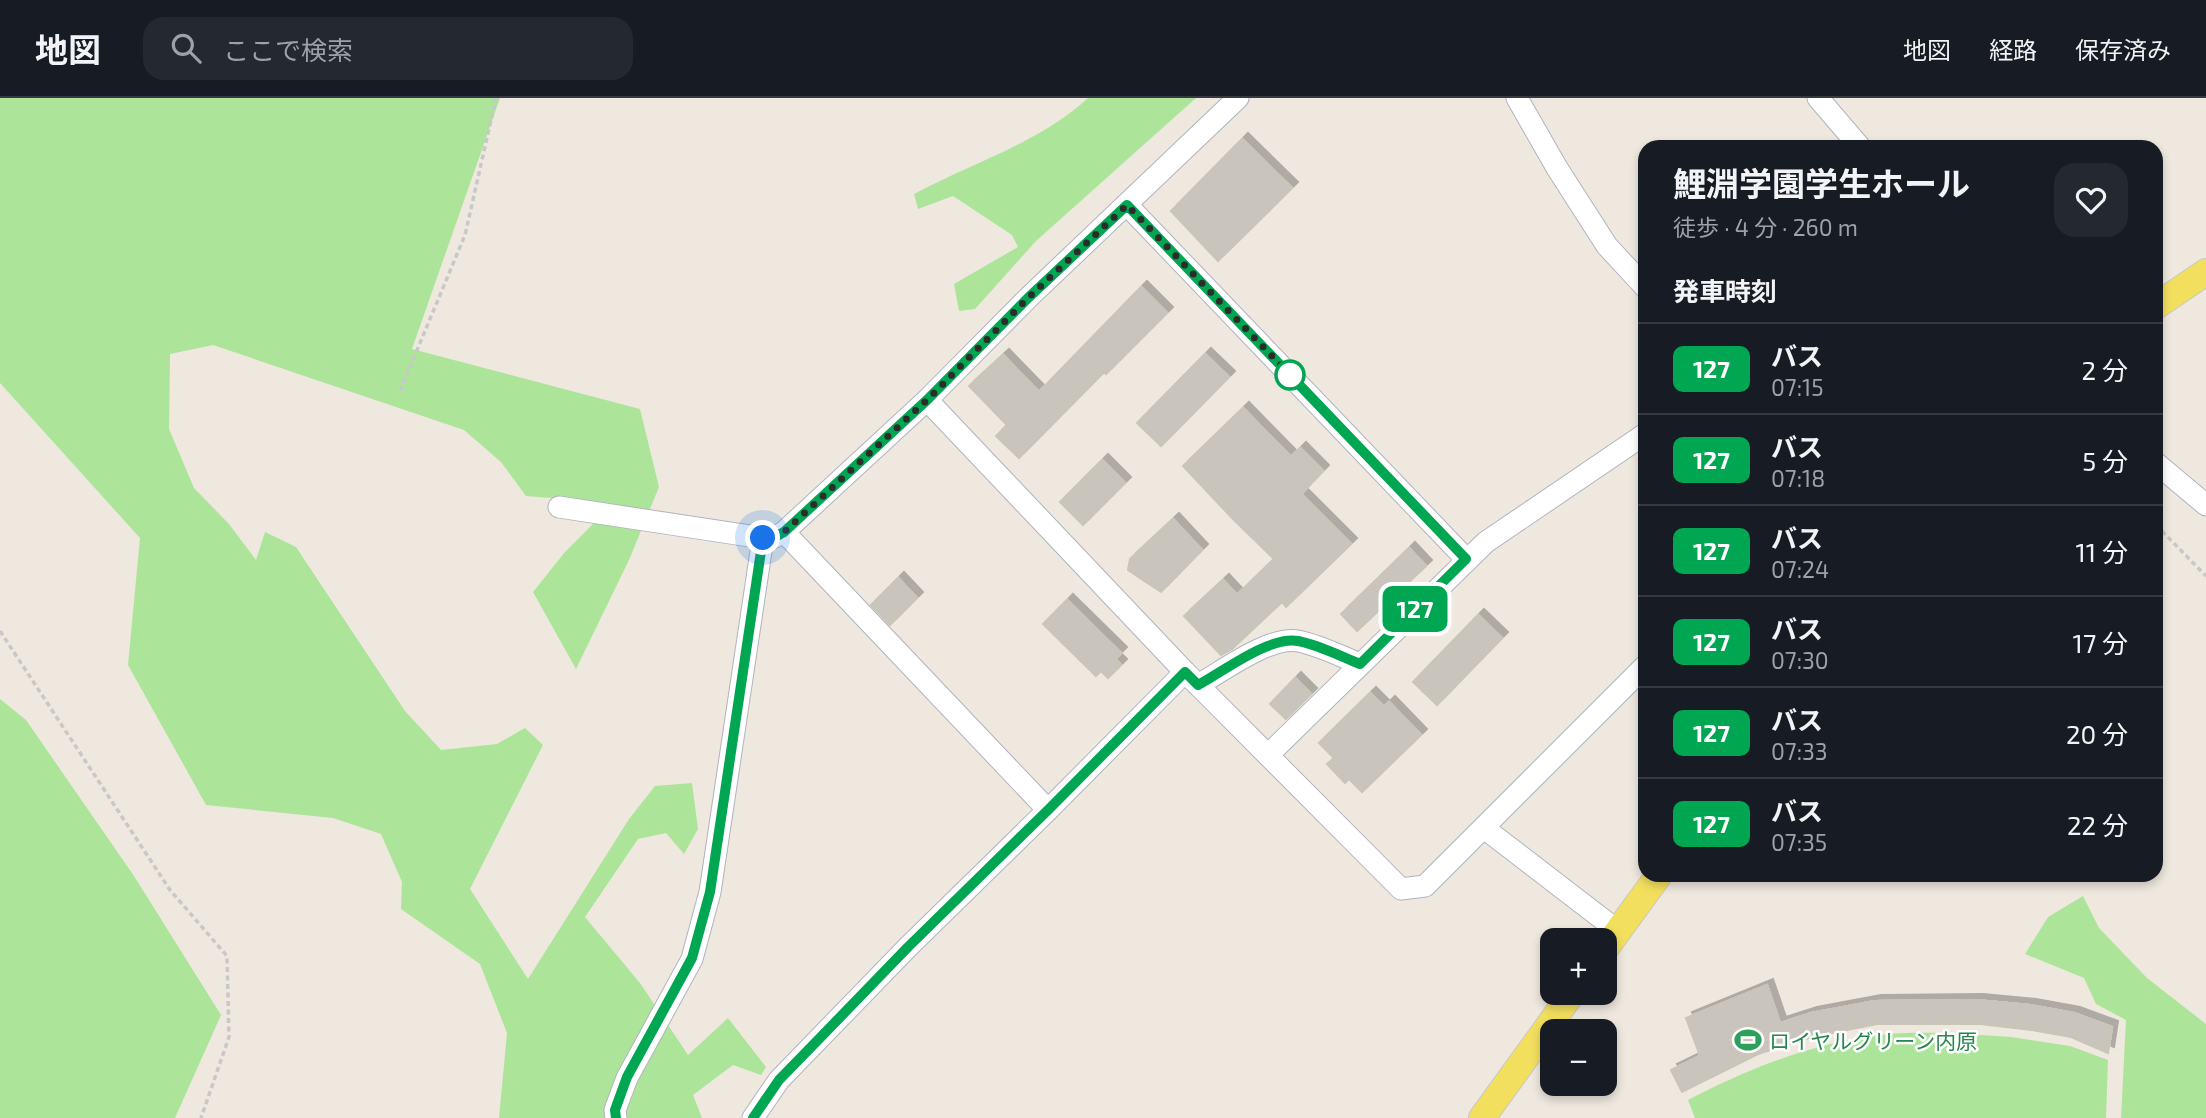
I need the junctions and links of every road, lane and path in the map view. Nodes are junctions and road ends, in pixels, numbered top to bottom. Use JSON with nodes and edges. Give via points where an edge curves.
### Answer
{"nodes":[{"id":1,"x":496,"y":98,"type":"edge"},
{"id":2,"x":1238,"y":98,"type":"edge"},
{"id":3,"x":1517,"y":98,"type":"edge"},
{"id":4,"x":1818,"y":98,"type":"edge"},
{"id":5,"x":1854,"y":140,"type":"edge"},
{"id":6,"x":1127,"y":205,"type":"junction"},
{"id":7,"x":2206,"y":272,"type":"edge"},
{"id":8,"x":1638,"y":279,"type":"edge"},
{"id":9,"x":2163,"y":301,"type":"edge"},
{"id":10,"x":401,"y":391,"type":"dead end"},
{"id":11,"x":927,"y":400,"type":"junction"},
{"id":12,"x":1638,"y":439,"type":"edge"},
{"id":13,"x":2163,"y":469,"type":"edge"},
{"id":14,"x":2206,"y":505,"type":"edge"},
{"id":15,"x":559,"y":507,"type":"dead end"},
{"id":16,"x":784,"y":532,"type":"junction"},
{"id":17,"x":2163,"y":532,"type":"edge"},
{"id":18,"x":763,"y":538,"type":"junction"},
{"id":19,"x":1466,"y":559,"type":"junction"},
{"id":20,"x":2206,"y":576,"type":"edge"},
{"id":21,"x":0,"y":631,"type":"edge"},
{"id":22,"x":1360,"y":664,"type":"junction"},
{"id":23,"x":1638,"y":673,"type":"edge"},
{"id":24,"x":1192,"y":678,"type":"junction"},
{"id":25,"x":1268,"y":755,"type":"junction"},
{"id":26,"x":1048,"y":810,"type":"junction"},
{"id":27,"x":1483,"y":828,"type":"junction"},
{"id":28,"x":1654,"y":882,"type":"edge"},
{"id":29,"x":1597,"y":928,"type":"edge"},
{"id":30,"x":1617,"y":932,"type":"edge"},
{"id":31,"x":1564,"y":1005,"type":"edge"},
{"id":32,"x":201,"y":1118,"type":"edge"},
{"id":33,"x":616,"y":1118,"type":"edge"},
{"id":34,"x":753,"y":1118,"type":"edge"},
{"id":35,"x":1482,"y":1118,"type":"edge"}],
"edges":[{"from":1,"to":10,"type":"path","via":[[465,235]]},
{"from":2,"to":6,"type":"street"},
{"from":3,"to":8,"type":"street","via":[[1607,246]]},
{"from":4,"to":5,"type":"street"},
{"from":6,"to":11,"type":"street"},
{"from":6,"to":19,"type":"street"},
{"from":7,"to":9,"type":"main road"},
{"from":11,"to":16,"type":"street"},
{"from":11,"to":24,"type":"street"},
{"from":12,"to":19,"type":"street","via":[[1504,528]]},
{"from":13,"to":14,"type":"street"},
{"from":15,"to":18,"type":"street"},
{"from":16,"to":18,"type":"street"},
{"from":16,"to":26,"type":"street"},
{"from":17,"to":20,"type":"path"},
{"from":18,"to":33,"type":"street","via":[[710,892],[692,958],[627,1077]]},
{"from":19,"to":22,"type":"street"},
{"from":21,"to":32,"type":"path","via":[[170,890],[227,956],[229,1037]]},
{"from":22,"to":24,"type":"street","via":[[1298,641],[1284,641]]},
{"from":22,"to":25,"type":"street"},
{"from":23,"to":27,"type":"street"},
{"from":24,"to":25,"type":"street"},
{"from":24,"to":26,"type":"street"},
{"from":25,"to":27,"type":"street","via":[[1401,889],[1425,886]]},
{"from":26,"to":34,"type":"street","via":[[779,1080]]},
{"from":27,"to":29,"type":"street"},
{"from":28,"to":30,"type":"main road"},
{"from":31,"to":35,"type":"main road"}]}
